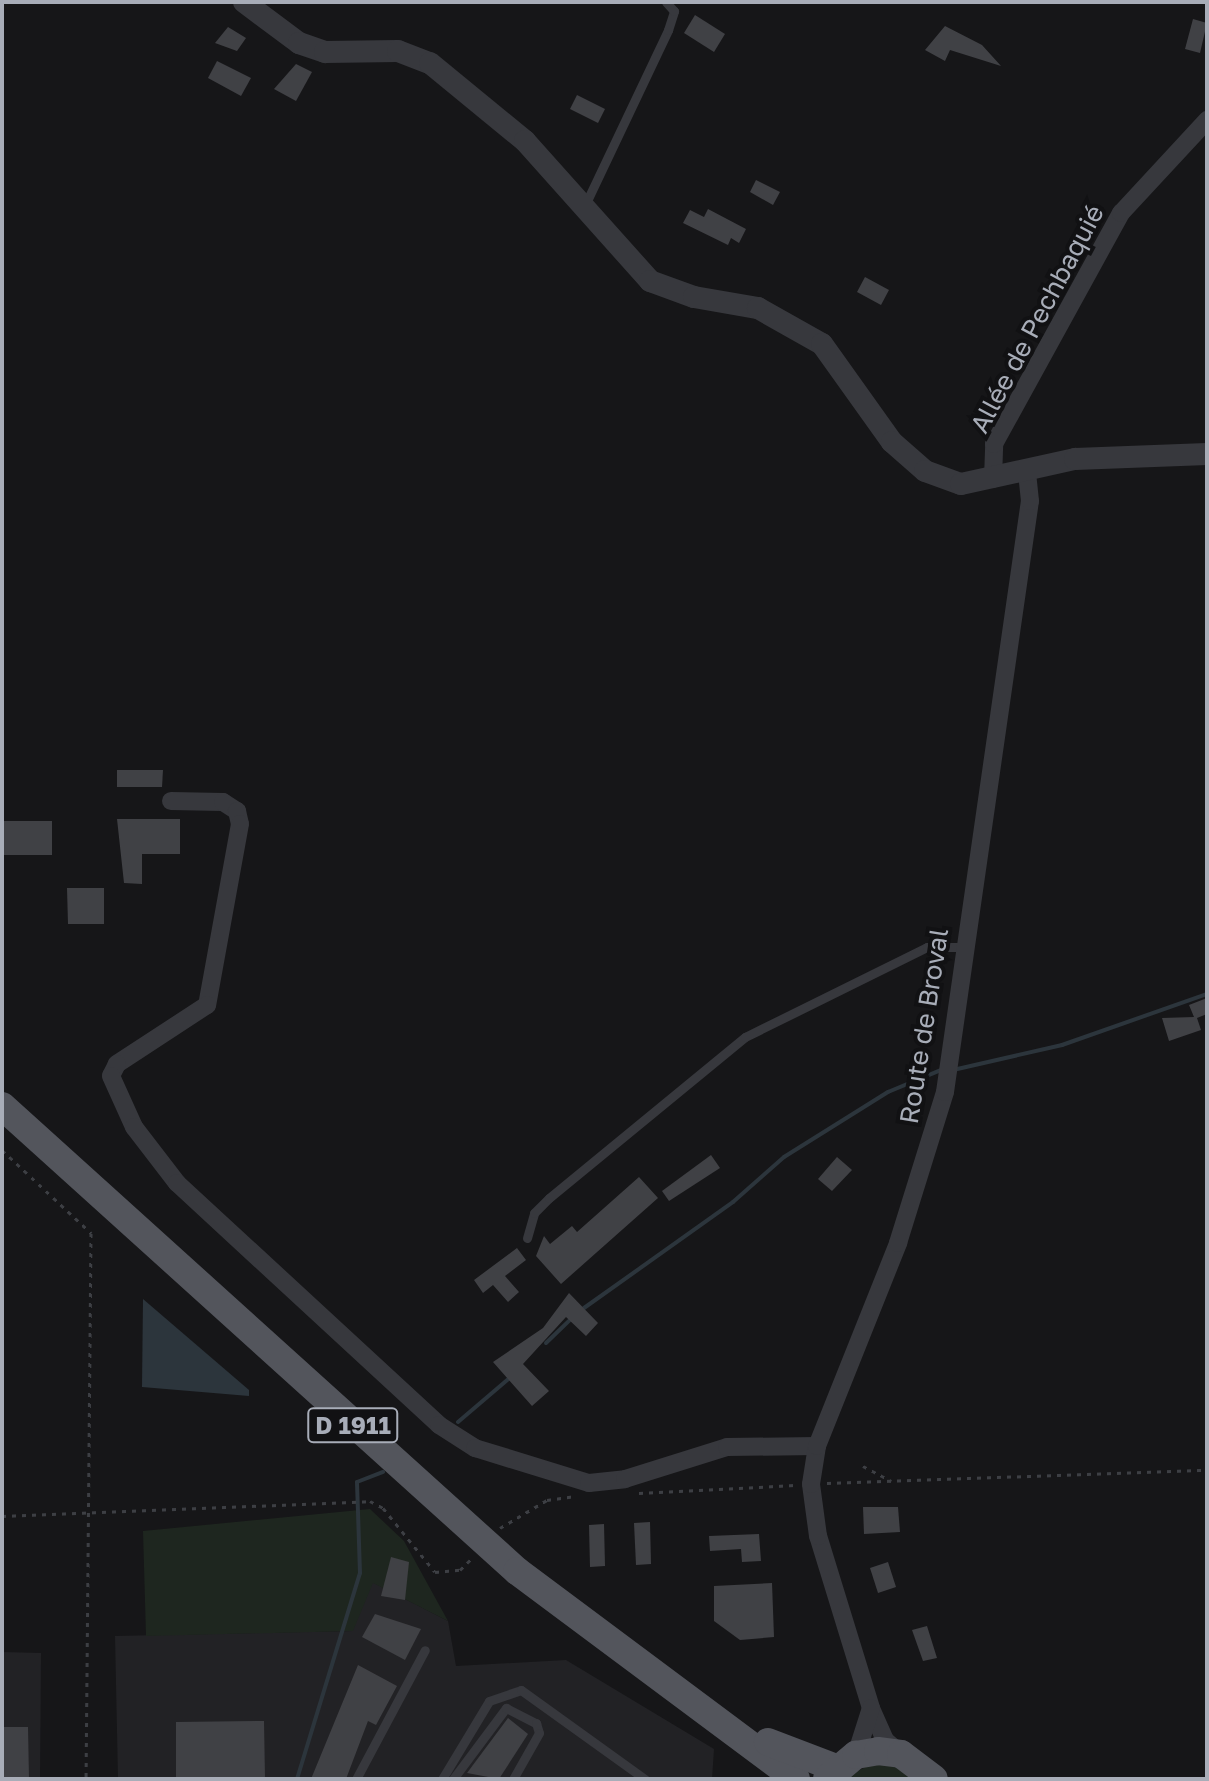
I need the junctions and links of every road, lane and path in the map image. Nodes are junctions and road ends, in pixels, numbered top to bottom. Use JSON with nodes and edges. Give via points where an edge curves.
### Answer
{"nodes":[{"id":1,"x":244,"y":2,"type":"edge"},
{"id":2,"x":666,"y":2,"type":"edge"},
{"id":3,"x":1207,"y":120,"type":"edge"},
{"id":4,"x":583,"y":208,"type":"junction"},
{"id":5,"x":1207,"y":454,"type":"edge"},
{"id":6,"x":1027,"y":471,"type":"junction"},
{"id":7,"x":993,"y":479,"type":"junction"},
{"id":8,"x":171,"y":801,"type":"dead end"},
{"id":9,"x":963,"y":947,"type":"junction"},
{"id":10,"x":2,"y":1106,"type":"edge"},
{"id":11,"x":2,"y":1150,"type":"edge"},
{"id":12,"x":527,"y":1238,"type":"dead end"},
{"id":13,"x":817,"y":1446,"type":"junction"},
{"id":14,"x":863,"y":1466,"type":"dead end"},
{"id":15,"x":1207,"y":1470,"type":"edge"},
{"id":16,"x":892,"y":1481,"type":"junction"},
{"id":17,"x":811,"y":1484,"type":"junction"},
{"id":18,"x":630,"y":1493,"type":"dead end"},
{"id":19,"x":585,"y":1496,"type":"dead end"},
{"id":20,"x":92,"y":1511,"type":"junction"},
{"id":21,"x":2,"y":1516,"type":"edge"},
{"id":22,"x":496,"y":1532,"type":"dead end"},
{"id":23,"x":476,"y":1554,"type":"dead end"},
{"id":24,"x":425,"y":1650,"type":"dead end"},
{"id":25,"x":871,"y":1708,"type":"junction"},
{"id":26,"x":724,"y":1721,"type":"junction"},
{"id":27,"x":901,"y":1754,"type":"junction"},
{"id":28,"x":840,"y":1767,"type":"edge"},
{"id":29,"x":86,"y":1779,"type":"edge"},
{"id":30,"x":356,"y":1779,"type":"edge"},
{"id":31,"x":442,"y":1779,"type":"edge"},
{"id":32,"x":453,"y":1779,"type":"edge"},
{"id":33,"x":513,"y":1779,"type":"edge"},
{"id":34,"x":645,"y":1779,"type":"edge"},
{"id":35,"x":796,"y":1779,"type":"edge"},
{"id":36,"x":934,"y":1779,"type":"edge"}],
"edges":[{"from":1,"to":4,"type":"street","via":[[299,43],[325,52],[398,51],[430,63],[525,141]]},
{"from":2,"to":4,"type":"lane","via":[[674,11],[668,30]]},
{"from":3,"to":7,"type":"street","name":"Allée de Pechbaquié","via":[[1121,213],[994,444]]},
{"from":4,"to":7,"type":"street","via":[[650,281],[694,297],[758,308],[822,344],[892,442],[925,471],[961,484]]},
{"from":5,"to":6,"type":"street","via":[[1075,459]]},
{"from":6,"to":7,"type":"street"},
{"from":6,"to":9,"type":"street","name":"Route de Broval","via":[[1030,501]]},
{"from":8,"to":13,"type":"street","via":[[223,802],[237,811],[240,824],[207,1005],[117,1064],[111,1076],[134,1127],[177,1183],[439,1425],[475,1448],[589,1483],[625,1479],[727,1447]]},
{"from":9,"to":12,"type":"lane","via":[[927,947],[745,1037],[549,1198],[534,1213]]},
{"from":9,"to":13,"type":"street","name":"Route de Broval","via":[[945,1092],[927,1161]]},
{"from":10,"to":26,"type":"main road","number":"D 1911","via":[[517,1571]]},
{"from":11,"to":20,"type":"path","via":[[91,1233]]},
{"from":13,"to":17,"type":"street","name":"Route de Broval"},
{"from":14,"to":16,"type":"path"},
{"from":15,"to":16,"type":"path"},
{"from":16,"to":17,"type":"path"},
{"from":17,"to":18,"type":"path"},
{"from":17,"to":25,"type":"street","name":"Route de Broval","via":[[818,1536]]},
{"from":19,"to":22,"type":"path","via":[[547,1500]]},
{"from":20,"to":21,"type":"path"},
{"from":20,"to":23,"type":"path","via":[[366,1501],[383,1508],[435,1572],[460,1570]]},
{"from":20,"to":29,"type":"path"},
{"from":24,"to":30,"type":"lane"},
{"from":25,"to":27,"type":"street","name":"Route de Broval","via":[[885,1740]]},
{"from":25,"to":28,"type":"street"},
{"from":26,"to":28,"type":"main road","number":"D 1911"},
{"from":26,"to":35,"type":"main road","number":"D 1911"},
{"from":27,"to":28,"type":"main road"},
{"from":27,"to":36,"type":"main road"},
{"from":31,"to":34,"type":"lane","via":[[489,1701],[521,1690]]},
{"from":32,"to":33,"type":"lane","via":[[506,1708],[536,1723],[539,1733]]}]}
